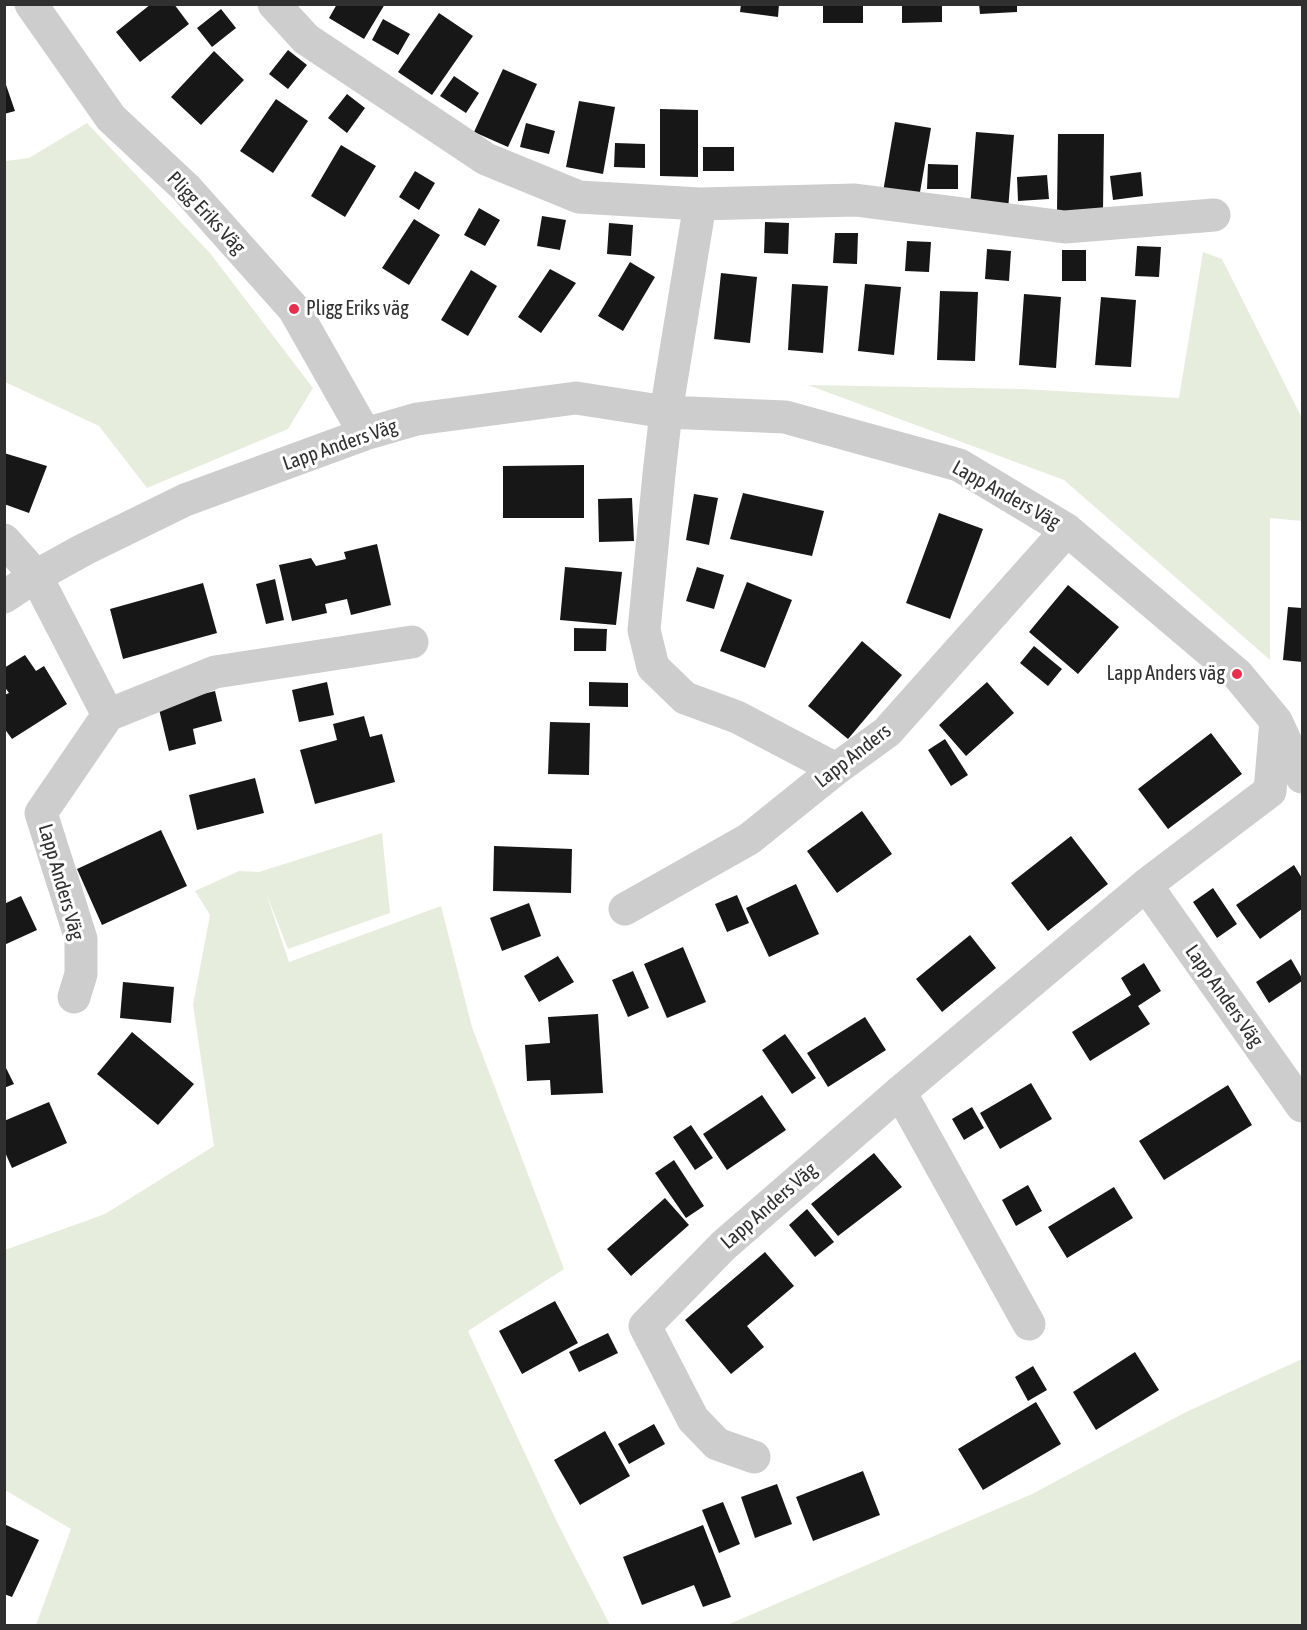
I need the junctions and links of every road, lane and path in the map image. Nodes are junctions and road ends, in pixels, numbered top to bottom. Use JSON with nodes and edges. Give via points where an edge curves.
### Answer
{"nodes":[{"id":1,"x":12,"y":4,"type":"edge"},
{"id":2,"x":31,"y":4,"type":"edge"},
{"id":3,"x":274,"y":4,"type":"edge"},
{"id":4,"x":4,"y":6,"type":"edge"},
{"id":5,"x":700,"y":204,"type":"junction"},
{"id":6,"x":1214,"y":215,"type":"dead end"},
{"id":7,"x":666,"y":412,"type":"junction"},
{"id":8,"x":365,"y":434,"type":"junction"},
{"id":9,"x":1067,"y":530,"type":"junction"},
{"id":10,"x":4,"y":540,"type":"edge"},
{"id":11,"x":36,"y":576,"type":"junction"},
{"id":12,"x":4,"y":597,"type":"edge"},
{"id":13,"x":412,"y":642,"type":"dead end"},
{"id":14,"x":108,"y":715,"type":"junction"},
{"id":15,"x":1289,"y":726,"type":"edge"},
{"id":16,"x":836,"y":769,"type":"junction"},
{"id":17,"x":1302,"y":777,"type":"edge"},
{"id":18,"x":1146,"y":885,"type":"junction"},
{"id":19,"x":625,"y":909,"type":"dead end"},
{"id":20,"x":74,"y":997,"type":"dead end"},
{"id":21,"x":900,"y":1092,"type":"junction"},
{"id":22,"x":1302,"y":1106,"type":"edge"},
{"id":23,"x":1029,"y":1324,"type":"dead end"},
{"id":24,"x":754,"y":1457,"type":"dead end"}],
"edges":[{"from":1,"to":4,"type":"street"},
{"from":2,"to":8,"type":"street","name":"Pligg Eriks Väg","via":[[111,118],[186,188],[294,309]]},
{"from":3,"to":5,"type":"street","via":[[306,39],[486,159],[579,196]]},
{"from":5,"to":6,"type":"street","via":[[855,201],[1065,227]]},
{"from":5,"to":7,"type":"street"},
{"from":7,"to":8,"type":"street","name":"Lapp Anders Väg","via":[[576,398],[417,419]]},
{"from":7,"to":9,"type":"street","name":"Lapp Anders Väg","via":[[785,417],[959,465]]},
{"from":7,"to":16,"type":"street","via":[[644,630],[653,667],[685,698],[736,717]]},
{"from":8,"to":11,"type":"street","name":"Lapp Anders Väg","via":[[185,500]]},
{"from":9,"to":15,"type":"street","name":"Lapp Anders Väg","via":[[1238,674]]},
{"from":9,"to":16,"type":"street","name":"Lapp Anders","via":[[887,732]]},
{"from":10,"to":11,"type":"street"},
{"from":11,"to":12,"type":"street","name":"Lapp Anders Väg"},
{"from":11,"to":14,"type":"street"},
{"from":13,"to":14,"type":"street","via":[[215,672]]},
{"from":14,"to":20,"type":"street","name":"Lapp Anders Väg","via":[[41,813],[81,939],[81,974]]},
{"from":15,"to":17,"type":"street","name":"Lapp Anders Väg"},
{"from":15,"to":18,"type":"street","name":"Lapp Anders Väg","via":[[1270,791]]},
{"from":16,"to":19,"type":"street","name":"Lapp Anders","via":[[749,839]]},
{"from":18,"to":21,"type":"street","name":"Lapp Anders Väg"},
{"from":18,"to":22,"type":"street","name":"Lapp Anders Väg"},
{"from":21,"to":23,"type":"street"},
{"from":21,"to":24,"type":"street","name":"Lapp Anders Väg","via":[[723,1246],[645,1326],[693,1419],[717,1444]]}]}
